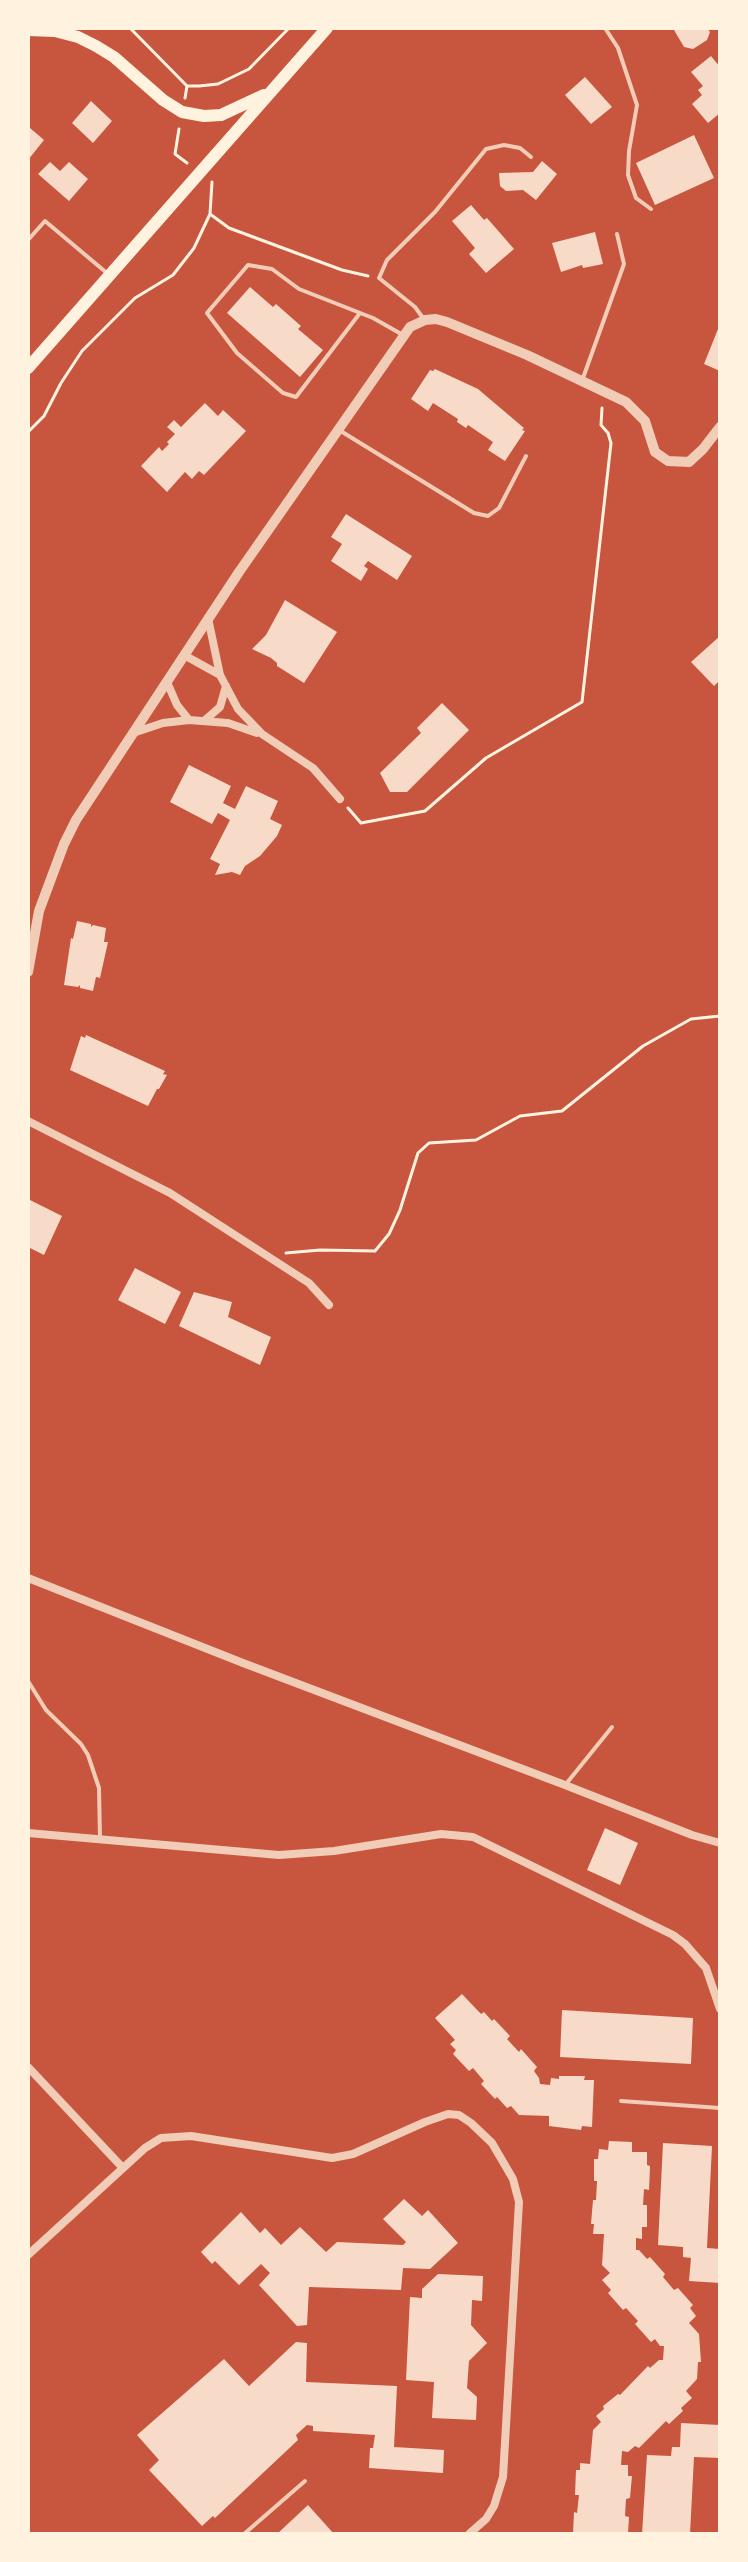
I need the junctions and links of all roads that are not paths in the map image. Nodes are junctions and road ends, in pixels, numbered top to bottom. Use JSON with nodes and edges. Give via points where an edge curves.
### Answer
{"nodes":[{"id":1,"x":327,"y":28,"type":"edge"},
{"id":2,"x":605,"y":28,"type":"edge"},
{"id":3,"x":28,"y":30,"type":"edge"},
{"id":4,"x":55,"y":30,"type":"edge"},
{"id":5,"x":270,"y":92,"type":"junction"},
{"id":6,"x":531,"y":157,"type":"dead end"},
{"id":7,"x":651,"y":209,"type":"dead end"},
{"id":8,"x":617,"y":234,"type":"dead end"},
{"id":9,"x":28,"y":240,"type":"edge"},
{"id":10,"x":110,"y":275,"type":"junction"},
{"id":11,"x":360,"y":313,"type":"junction"},
{"id":12,"x":425,"y":320,"type":"junction"},
{"id":13,"x":403,"y":335,"type":"junction"},
{"id":14,"x":28,"y":368,"type":"edge"},
{"id":15,"x":582,"y":380,"type":"junction"},
{"id":16,"x":720,"y":427,"type":"edge"},
{"id":17,"x":338,"y":429,"type":"junction"},
{"id":18,"x":526,"y":456,"type":"dead end"},
{"id":19,"x":208,"y":618,"type":"junction"},
{"id":20,"x":184,"y":655,"type":"junction"},
{"id":21,"x":220,"y":675,"type":"junction"},
{"id":22,"x":167,"y":682,"type":"junction"},
{"id":23,"x":226,"y":686,"type":"junction"},
{"id":24,"x":189,"y":720,"type":"junction"},
{"id":25,"x":204,"y":721,"type":"junction"},
{"id":26,"x":133,"y":733,"type":"junction"},
{"id":27,"x":262,"y":734,"type":"junction"},
{"id":28,"x":340,"y":799,"type":"road end"},
{"id":29,"x":28,"y":972,"type":"edge"},
{"id":30,"x":29,"y":1121,"type":"edge"},
{"id":31,"x":329,"y":1305,"type":"dead end"},
{"id":32,"x":28,"y":1578,"type":"edge"},
{"id":33,"x":28,"y":1681,"type":"edge"},
{"id":34,"x":612,"y":1727,"type":"dead end"},
{"id":35,"x":565,"y":1785,"type":"junction"},
{"id":36,"x":28,"y":1833,"type":"edge"},
{"id":37,"x":100,"y":1841,"type":"junction"},
{"id":38,"x":720,"y":1843,"type":"edge"},
{"id":39,"x":720,"y":2009,"type":"edge"},
{"id":40,"x":28,"y":2067,"type":"edge"},
{"id":41,"x":621,"y":2101,"type":"dead end"},
{"id":42,"x":720,"y":2108,"type":"edge"},
{"id":43,"x":122,"y":2167,"type":"junction"},
{"id":44,"x":28,"y":2255,"type":"edge"},
{"id":45,"x":305,"y":2481,"type":"dead end"},
{"id":46,"x":244,"y":2534,"type":"edge"},
{"id":47,"x":469,"y":2534,"type":"edge"}],
"edges":[{"from":1,"to":5,"type":"main road"},
{"from":2,"to":7,"type":"lane","via":[[618,48],[637,105],[628,175],[636,198]]},
{"from":3,"to":4,"type":"main road"},
{"from":4,"to":5,"type":"main road","via":[[114,57],[182,112],[221,115]]},
{"from":5,"to":10,"type":"main road"},
{"from":6,"to":12,"type":"lane","via":[[504,145],[486,149],[387,260],[379,278]]},
{"from":8,"to":15,"type":"lane","via":[[624,264]]},
{"from":9,"to":10,"type":"lane","via":[[45,221]]},
{"from":10,"to":14,"type":"main road"},
{"from":11,"to":11,"type":"lane","via":[[299,289],[272,269],[248,265],[207,313],[237,353],[283,393],[296,397]]},
{"from":11,"to":13,"type":"lane"},
{"from":12,"to":13,"type":"street"},
{"from":12,"to":15,"type":"street","via":[[447,322]]},
{"from":13,"to":17,"type":"street"},
{"from":15,"to":16,"type":"street","via":[[638,412],[655,452],[668,461],[689,462]]},
{"from":17,"to":18,"type":"lane","via":[[474,513],[488,516],[499,508]]},
{"from":17,"to":19,"type":"street"},
{"from":19,"to":20,"type":"street"},
{"from":19,"to":21,"type":"street"},
{"from":20,"to":21,"type":"street"},
{"from":20,"to":22,"type":"street"},
{"from":21,"to":23,"type":"street"},
{"from":22,"to":24,"type":"street"},
{"from":22,"to":26,"type":"street"},
{"from":23,"to":25,"type":"street","via":[[220,707]]},
{"from":23,"to":27,"type":"street","via":[[238,709]]},
{"from":24,"to":25,"type":"street"},
{"from":24,"to":26,"type":"street"},
{"from":25,"to":27,"type":"street"},
{"from":26,"to":29,"type":"street","via":[[64,844],[39,911]]},
{"from":27,"to":28,"type":"street","via":[[313,768]]},
{"from":30,"to":31,"type":"street","via":[[170,1193],[309,1283]]},
{"from":32,"to":35,"type":"street"},
{"from":33,"to":37,"type":"lane","via":[[92,1765],[99,1788]]},
{"from":34,"to":35,"type":"lane"},
{"from":35,"to":38,"type":"street"},
{"from":36,"to":37,"type":"street"},
{"from":37,"to":39,"type":"street","via":[[279,1855],[441,1834],[473,1837],[673,1935],[706,1968]]},
{"from":40,"to":43,"type":"street"},
{"from":41,"to":42,"type":"lane"},
{"from":43,"to":44,"type":"street"},
{"from":43,"to":47,"type":"street","via":[[153,2142],[176,2136],[332,2158],[448,2114],[459,2115],[492,2143],[513,2179],[519,2202],[503,2477],[494,2506]]},
{"from":45,"to":46,"type":"lane"}]}
